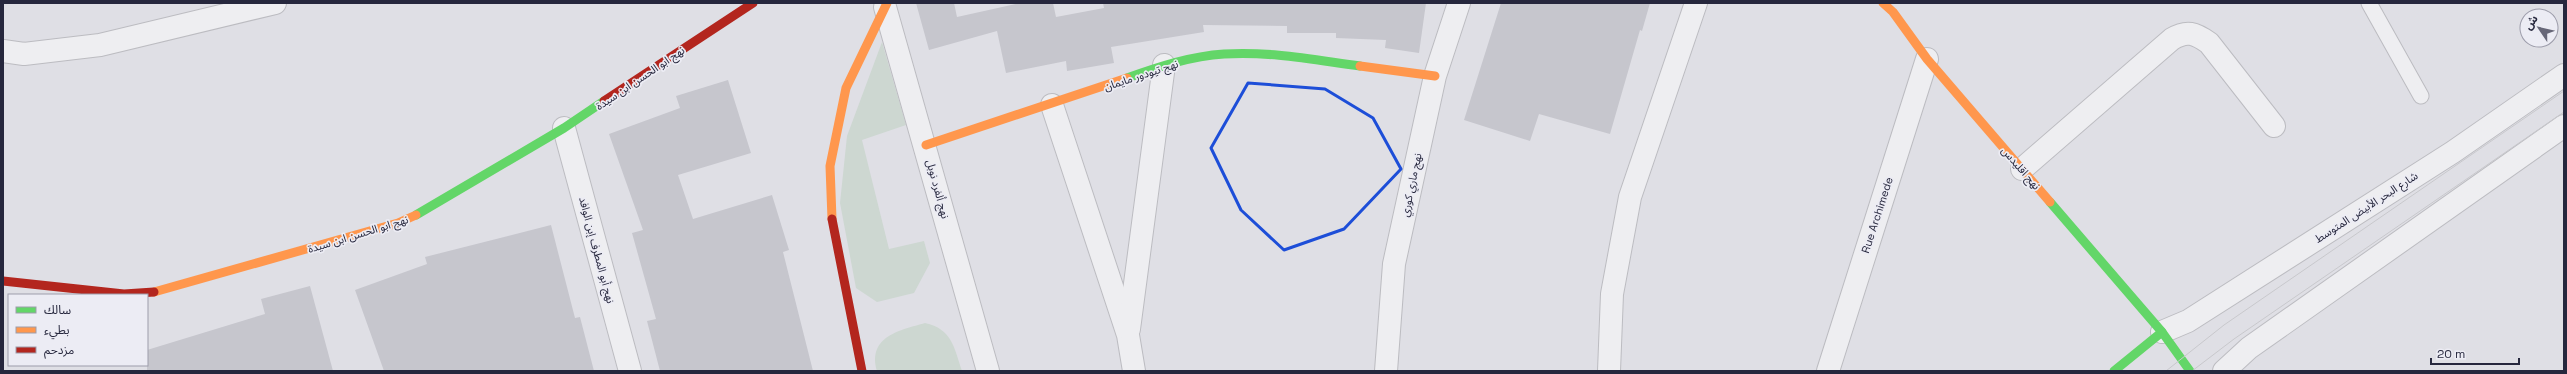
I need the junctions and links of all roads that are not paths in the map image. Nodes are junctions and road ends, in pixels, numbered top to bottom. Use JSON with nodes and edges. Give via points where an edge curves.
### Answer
{"nodes":[{"id":1,"x":275,"y":3,"type":"edge"},
{"id":2,"x":753,"y":3,"type":"edge"},
{"id":3,"x":1458,"y":3,"type":"edge"},
{"id":4,"x":1696,"y":3,"type":"edge"},
{"id":5,"x":1883,"y":3,"type":"edge"},
{"id":6,"x":2369,"y":3,"type":"edge"},
{"id":7,"x":886,"y":5,"type":"edge"},
{"id":8,"x":3,"y":51,"type":"edge"},
{"id":9,"x":1927,"y":59,"type":"junction"},
{"id":10,"x":1164,"y":65,"type":"junction"},
{"id":11,"x":2564,"y":75,"type":"edge"},
{"id":12,"x":1435,"y":76,"type":"junction"},
{"id":13,"x":2421,"y":96,"type":"dead end"},
{"id":14,"x":1052,"y":105,"type":"junction"},
{"id":15,"x":2274,"y":126,"type":"dead end"},
{"id":16,"x":2564,"y":126,"type":"edge"},
{"id":17,"x":564,"y":128,"type":"junction"},
{"id":18,"x":926,"y":145,"type":"junction"},
{"id":19,"x":2022,"y":169,"type":"junction"},
{"id":20,"x":3,"y":281,"type":"edge"},
{"id":21,"x":2162,"y":332,"type":"junction"},
{"id":22,"x":1128,"y":335,"type":"junction"},
{"id":23,"x":630,"y":371,"type":"edge"},
{"id":24,"x":862,"y":371,"type":"edge"},
{"id":25,"x":988,"y":371,"type":"edge"},
{"id":26,"x":1134,"y":371,"type":"edge"},
{"id":27,"x":1386,"y":371,"type":"edge"},
{"id":28,"x":1609,"y":371,"type":"edge"},
{"id":29,"x":1828,"y":371,"type":"edge"},
{"id":30,"x":2114,"y":371,"type":"edge"},
{"id":31,"x":2190,"y":371,"type":"edge"},
{"id":32,"x":2224,"y":371,"type":"edge"}],
"edges":[{"from":1,"to":8,"type":"street","via":[[100,45],[24,54]]},
{"from":2,"to":17,"type":"street","name":"نهج ابو الحسن ابن سيدة"},
{"from":3,"to":12,"type":"street","name":"نهج ماري كوري"},
{"from":4,"to":28,"type":"street","via":[[1630,197],[1612,294]]},
{"from":5,"to":9,"type":"street","name":"نهج اقليدس","via":[[1893,12]]},
{"from":6,"to":13,"type":"lane"},
{"from":7,"to":18,"type":"street","name":"نهج ألفرد نوبل"},
{"from":7,"to":24,"type":"street","name":"نهج ألفرد نوبل","via":[[846,88],[830,166],[833,230]]},
{"from":9,"to":19,"type":"street","name":"نهج اقليدس"},
{"from":9,"to":29,"type":"street","name":"Rue Archimede"},
{"from":10,"to":12,"type":"street","name":"نهج تيودور مايمان","via":[[1223,54],[1271,54]]},
{"from":10,"to":14,"type":"street","name":"نهج تيودور مايمان"},
{"from":10,"to":22,"type":"street"},
{"from":11,"to":21,"type":"street","name":"شارع البحر الأبيض المتوسط","via":[[2452,152],[2188,321]]},
{"from":12,"to":27,"type":"street","name":"نهج ماري كوري","via":[[1394,264]]},
{"from":14,"to":18,"type":"street","name":"نهج تيودور مايمان"},
{"from":14,"to":22,"type":"street"},
{"from":15,"to":19,"type":"street","via":[[2209,44],[2196,34],[2182,33]]},
{"from":16,"to":32,"type":"street","via":[[2249,348]]},
{"from":17,"to":20,"type":"street","name":"نهج ابو الحسن ابن سيدة","via":[[430,209],[398,223],[152,293],[124,294]]},
{"from":17,"to":23,"type":"street","name":"نهج أبو المطرف إبن الوافد"},
{"from":18,"to":25,"type":"street","name":"نهج ألفرد نوبل"},
{"from":19,"to":21,"type":"street","name":"نهج اقليدس"},
{"from":21,"to":30,"type":"street"},
{"from":21,"to":31,"type":"street","name":"نهج اقليدس"},
{"from":22,"to":26,"type":"street"}]}
